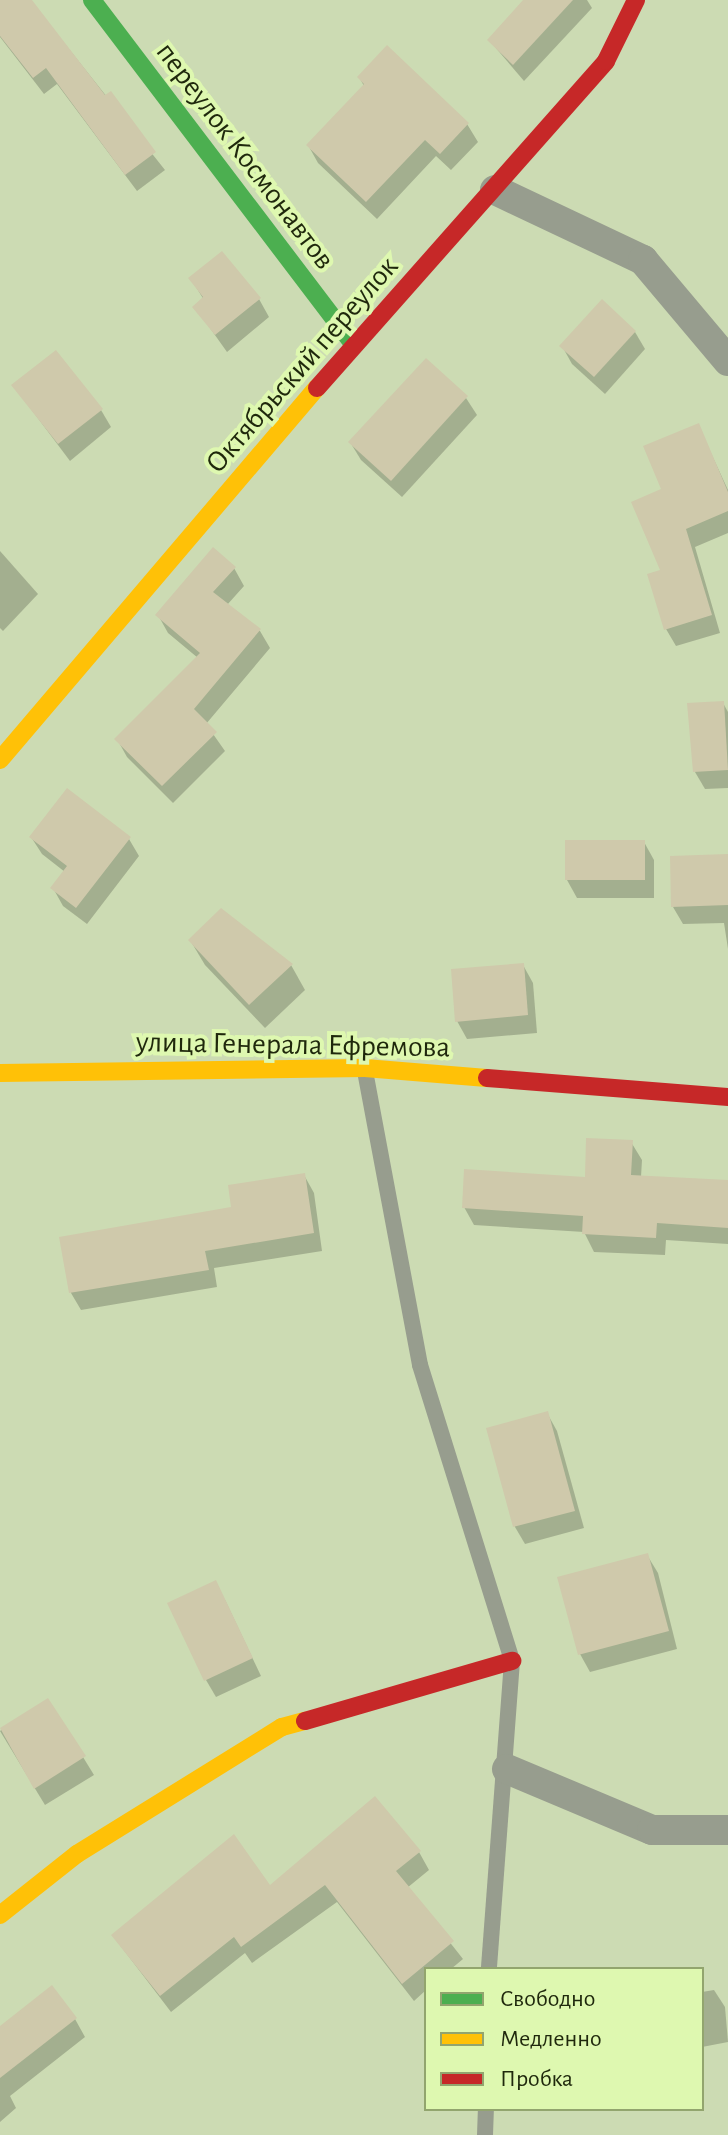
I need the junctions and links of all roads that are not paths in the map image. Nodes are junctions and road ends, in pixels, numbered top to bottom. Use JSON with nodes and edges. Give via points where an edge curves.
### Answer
{"nodes":[{"id":1,"x":92,"y":0,"type":"edge"},
{"id":2,"x":636,"y":0,"type":"edge"},
{"id":3,"x":495,"y":190,"type":"junction"},
{"id":4,"x":354,"y":345,"type":"junction"},
{"id":5,"x":728,"y":361,"type":"edge"},
{"id":6,"x":0,"y":760,"type":"edge"},
{"id":7,"x":365,"y":1068,"type":"junction"},
{"id":8,"x":0,"y":1073,"type":"edge"},
{"id":9,"x":728,"y":1097,"type":"edge"},
{"id":10,"x":512,"y":1661,"type":"junction"},
{"id":11,"x":507,"y":1769,"type":"junction"},
{"id":12,"x":728,"y":1830,"type":"edge"},
{"id":13,"x":0,"y":1915,"type":"edge"},
{"id":14,"x":489,"y":1967,"type":"edge"},
{"id":15,"x":486,"y":2111,"type":"edge"},
{"id":16,"x":485,"y":2135,"type":"edge"}],
"edges":[{"from":1,"to":4,"type":"street","name":"переулок Космонавтов"},
{"from":2,"to":3,"type":"street","name":"Октябрьский переулок","via":[[606,61]]},
{"from":3,"to":4,"type":"street","name":"Октябрьский переулок"},
{"from":3,"to":5,"type":"street","via":[[643,260]]},
{"from":4,"to":6,"type":"street","name":"Октябрьский переулок"},
{"from":7,"to":8,"type":"street","name":"улица Генерала Ефремова"},
{"from":7,"to":9,"type":"street","name":"улица Генерала Ефремова"},
{"from":7,"to":10,"type":"lane","via":[[420,1365]]},
{"from":10,"to":11,"type":"lane"},
{"from":10,"to":13,"type":"street","via":[[282,1727],[77,1854]]},
{"from":11,"to":12,"type":"street","via":[[652,1830]]},
{"from":11,"to":14,"type":"lane"},
{"from":15,"to":16,"type":"lane"}]}
